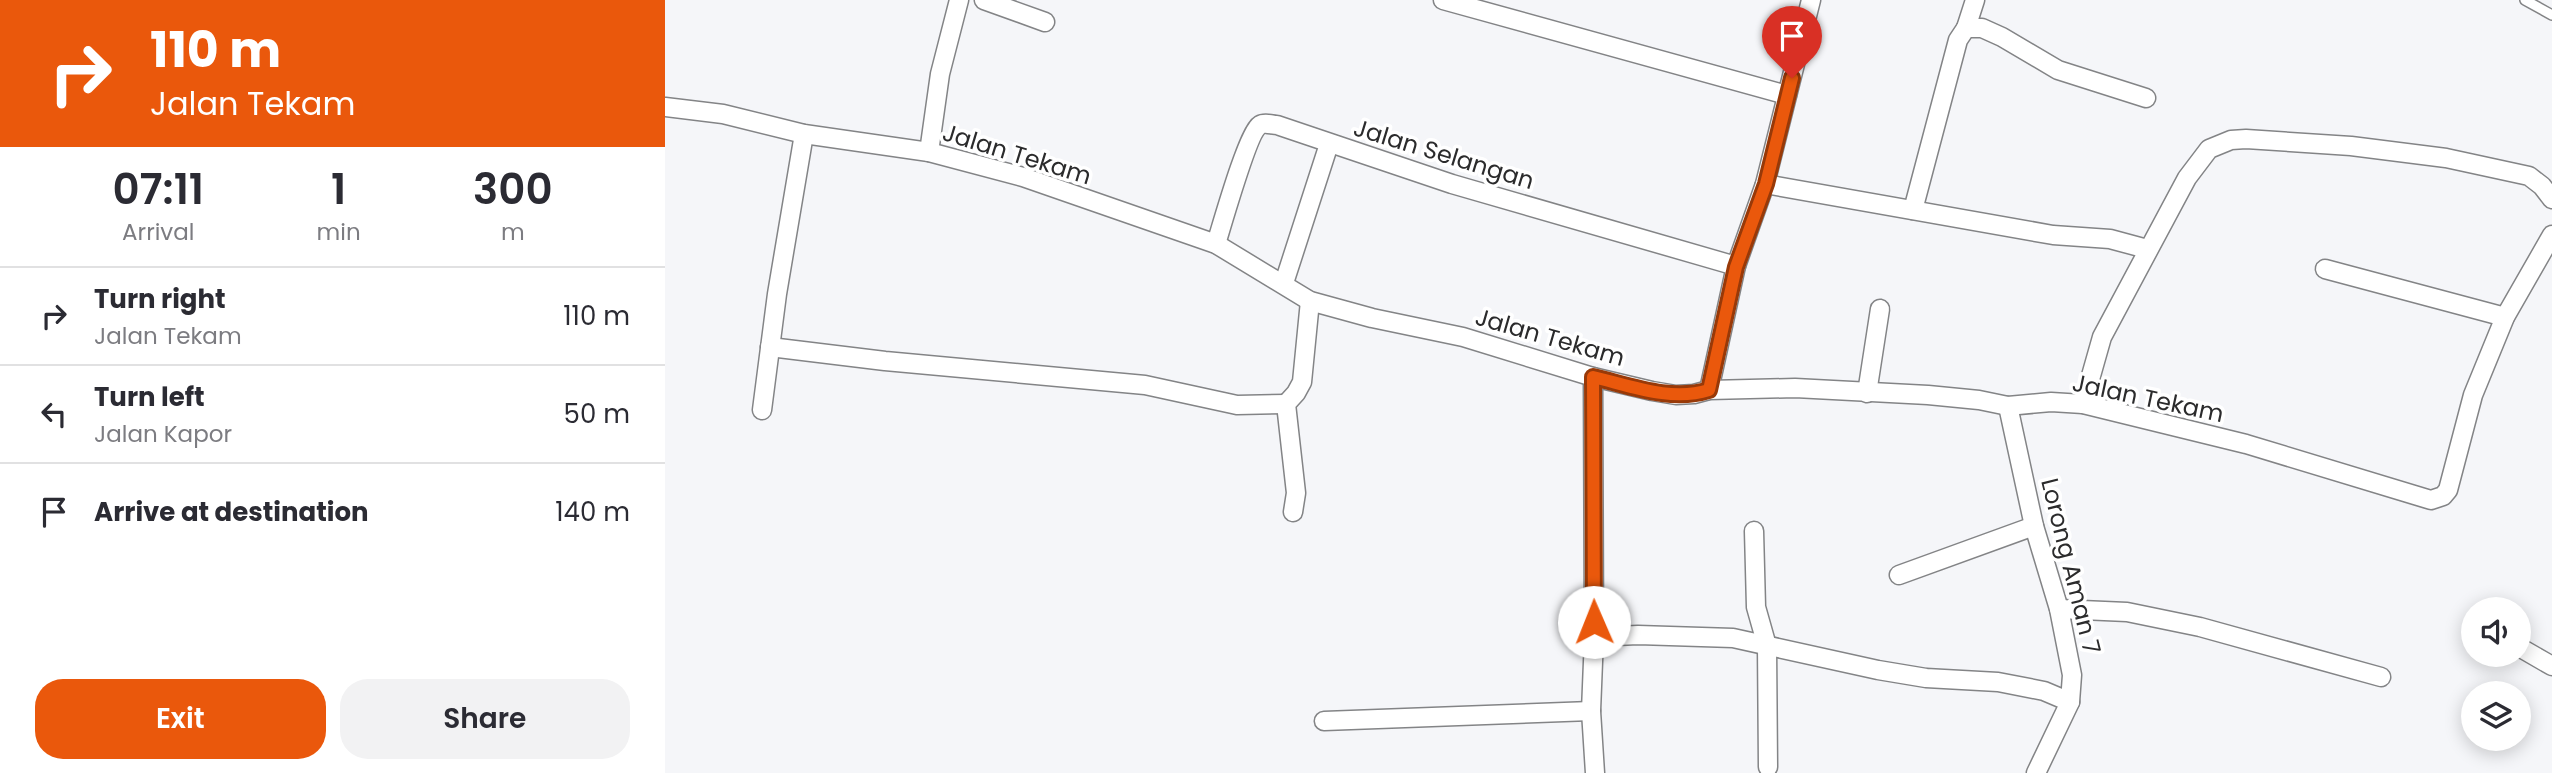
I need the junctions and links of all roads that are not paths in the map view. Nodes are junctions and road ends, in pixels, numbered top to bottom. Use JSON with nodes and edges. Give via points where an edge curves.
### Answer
{"nodes":[{"id":1,"x":984,"y":0,"type":"edge"},
{"id":2,"x":1443,"y":0,"type":"edge"},
{"id":3,"x":1811,"y":0,"type":"edge"},
{"id":4,"x":1975,"y":0,"type":"edge"},
{"id":5,"x":2525,"y":0,"type":"edge"},
{"id":6,"x":952,"y":1,"type":"edge"},
{"id":7,"x":2552,"y":15,"type":"edge"},
{"id":8,"x":1045,"y":22,"type":"dead end"},
{"id":9,"x":1966,"y":28,"type":"junction"},
{"id":10,"x":1787,"y":95,"type":"junction"},
{"id":11,"x":2145,"y":98,"type":"dead end"},
{"id":12,"x":665,"y":107,"type":"edge"},
{"id":13,"x":804,"y":134,"type":"junction"},
{"id":14,"x":1329,"y":144,"type":"junction"},
{"id":15,"x":929,"y":152,"type":"junction"},
{"id":16,"x":1766,"y":184,"type":"junction"},
{"id":17,"x":2552,"y":199,"type":"edge"},
{"id":18,"x":1913,"y":210,"type":"junction"},
{"id":19,"x":1216,"y":244,"type":"junction"},
{"id":20,"x":2549,"y":244,"type":"edge"},
{"id":21,"x":2147,"y":249,"type":"junction"},
{"id":22,"x":1736,"y":267,"type":"junction"},
{"id":23,"x":2325,"y":269,"type":"dead end"},
{"id":24,"x":1284,"y":283,"type":"junction"},
{"id":25,"x":1311,"y":301,"type":"junction"},
{"id":26,"x":1880,"y":309,"type":"dead end"},
{"id":27,"x":2505,"y":317,"type":"junction"},
{"id":28,"x":770,"y":347,"type":"junction"},
{"id":29,"x":1593,"y":377,"type":"junction"},
{"id":30,"x":1709,"y":390,"type":"junction"},
{"id":31,"x":1867,"y":393,"type":"junction"},
{"id":32,"x":1286,"y":404,"type":"junction"},
{"id":33,"x":2083,"y":404,"type":"junction"},
{"id":34,"x":2008,"y":406,"type":"junction"},
{"id":35,"x":762,"y":410,"type":"dead end"},
{"id":36,"x":1293,"y":512,"type":"dead end"},
{"id":37,"x":2034,"y":527,"type":"junction"},
{"id":38,"x":1754,"y":531,"type":"dead end"},
{"id":39,"x":1899,"y":575,"type":"dead end"},
{"id":40,"x":2059,"y":609,"type":"junction"},
{"id":41,"x":1594,"y":637,"type":"junction"},
{"id":42,"x":1767,"y":646,"type":"junction"},
{"id":43,"x":2531,"y":654,"type":"edge"},
{"id":44,"x":2552,"y":666,"type":"edge"},
{"id":45,"x":2381,"y":677,"type":"dead end"},
{"id":46,"x":2070,"y":702,"type":"junction"},
{"id":47,"x":1591,"y":711,"type":"junction"},
{"id":48,"x":1324,"y":722,"type":"dead end"},
{"id":49,"x":1768,"y":767,"type":"dead end"},
{"id":50,"x":1595,"y":773,"type":"edge"},
{"id":51,"x":2036,"y":773,"type":"edge"}],
"edges":[{"from":1,"to":8,"type":"street"},
{"from":2,"to":10,"type":"street"},
{"from":3,"to":10,"type":"street"},
{"from":4,"to":9,"type":"street"},
{"from":5,"to":7,"type":"lane"},
{"from":6,"to":15,"type":"street"},
{"from":9,"to":11,"type":"street","via":[[1982,28],[2058,70]]},
{"from":9,"to":18,"type":"street","via":[[1958,40]]},
{"from":10,"to":16,"type":"street"},
{"from":12,"to":13,"type":"street","name":"Jalan Tekam","via":[[723,114]]},
{"from":13,"to":15,"type":"street","name":"Jalan Tekam"},
{"from":13,"to":28,"type":"street"},
{"from":14,"to":19,"type":"street","name":"Jalan Selangan","via":[[1277,125],[1257,128]]},
{"from":14,"to":22,"type":"street","name":"Jalan Selangan"},
{"from":14,"to":24,"type":"street"},
{"from":15,"to":19,"type":"street","name":"Jalan Tekam","via":[[1023,177]]},
{"from":16,"to":18,"type":"street"},
{"from":16,"to":22,"type":"street"},
{"from":17,"to":21,"type":"street","via":[[2529,176],[2446,158],[2351,146],[2231,140],[2201,157]]},
{"from":18,"to":21,"type":"street","via":[[2053,235],[2111,239]]},
{"from":19,"to":24,"type":"street","name":"Jalan Tekam"},
{"from":20,"to":27,"type":"street"},
{"from":21,"to":33,"type":"street","via":[[2102,337]]},
{"from":22,"to":30,"type":"street"},
{"from":23,"to":27,"type":"street"},
{"from":24,"to":25,"type":"street","name":"Jalan Tekam"},
{"from":25,"to":29,"type":"street","name":"Jalan Tekam","via":[[1463,337]]},
{"from":25,"to":32,"type":"street","via":[[1302,382]]},
{"from":26,"to":31,"type":"street"},
{"from":27,"to":33,"type":"street","name":"Jalan Tekam","via":[[2473,396],[2448,490],[2431,500],[2246,444]]},
{"from":28,"to":32,"type":"street","via":[[1145,385],[1237,405]]},
{"from":28,"to":35,"type":"street"},
{"from":29,"to":30,"type":"street","name":"Jalan Tekam","via":[[1676,395]]},
{"from":29,"to":41,"type":"street"},
{"from":30,"to":31,"type":"street","name":"Jalan Tekam","via":[[1795,388]]},
{"from":31,"to":34,"type":"street","name":"Jalan Tekam","via":[[1928,395]]},
{"from":32,"to":36,"type":"street","via":[[1296,492]]},
{"from":33,"to":34,"type":"street","name":"Jalan Tekam"},
{"from":34,"to":37,"type":"street","name":"Lorong Aman 7"},
{"from":37,"to":39,"type":"street"},
{"from":37,"to":40,"type":"street","name":"Lorong Aman 7"},
{"from":38,"to":42,"type":"street","via":[[1756,607]]},
{"from":40,"to":45,"type":"street","via":[[2127,612]]},
{"from":40,"to":46,"type":"street","name":"Lorong Aman 7","via":[[2072,675]]},
{"from":41,"to":42,"type":"street","via":[[1734,638]]},
{"from":41,"to":47,"type":"street"},
{"from":42,"to":46,"type":"street","via":[[1927,678],[1998,682],[2044,691]]},
{"from":42,"to":49,"type":"street"},
{"from":43,"to":44,"type":"street"},
{"from":46,"to":51,"type":"street","name":"Lorong Aman 7"},
{"from":47,"to":48,"type":"street"},
{"from":47,"to":50,"type":"street"}]}
